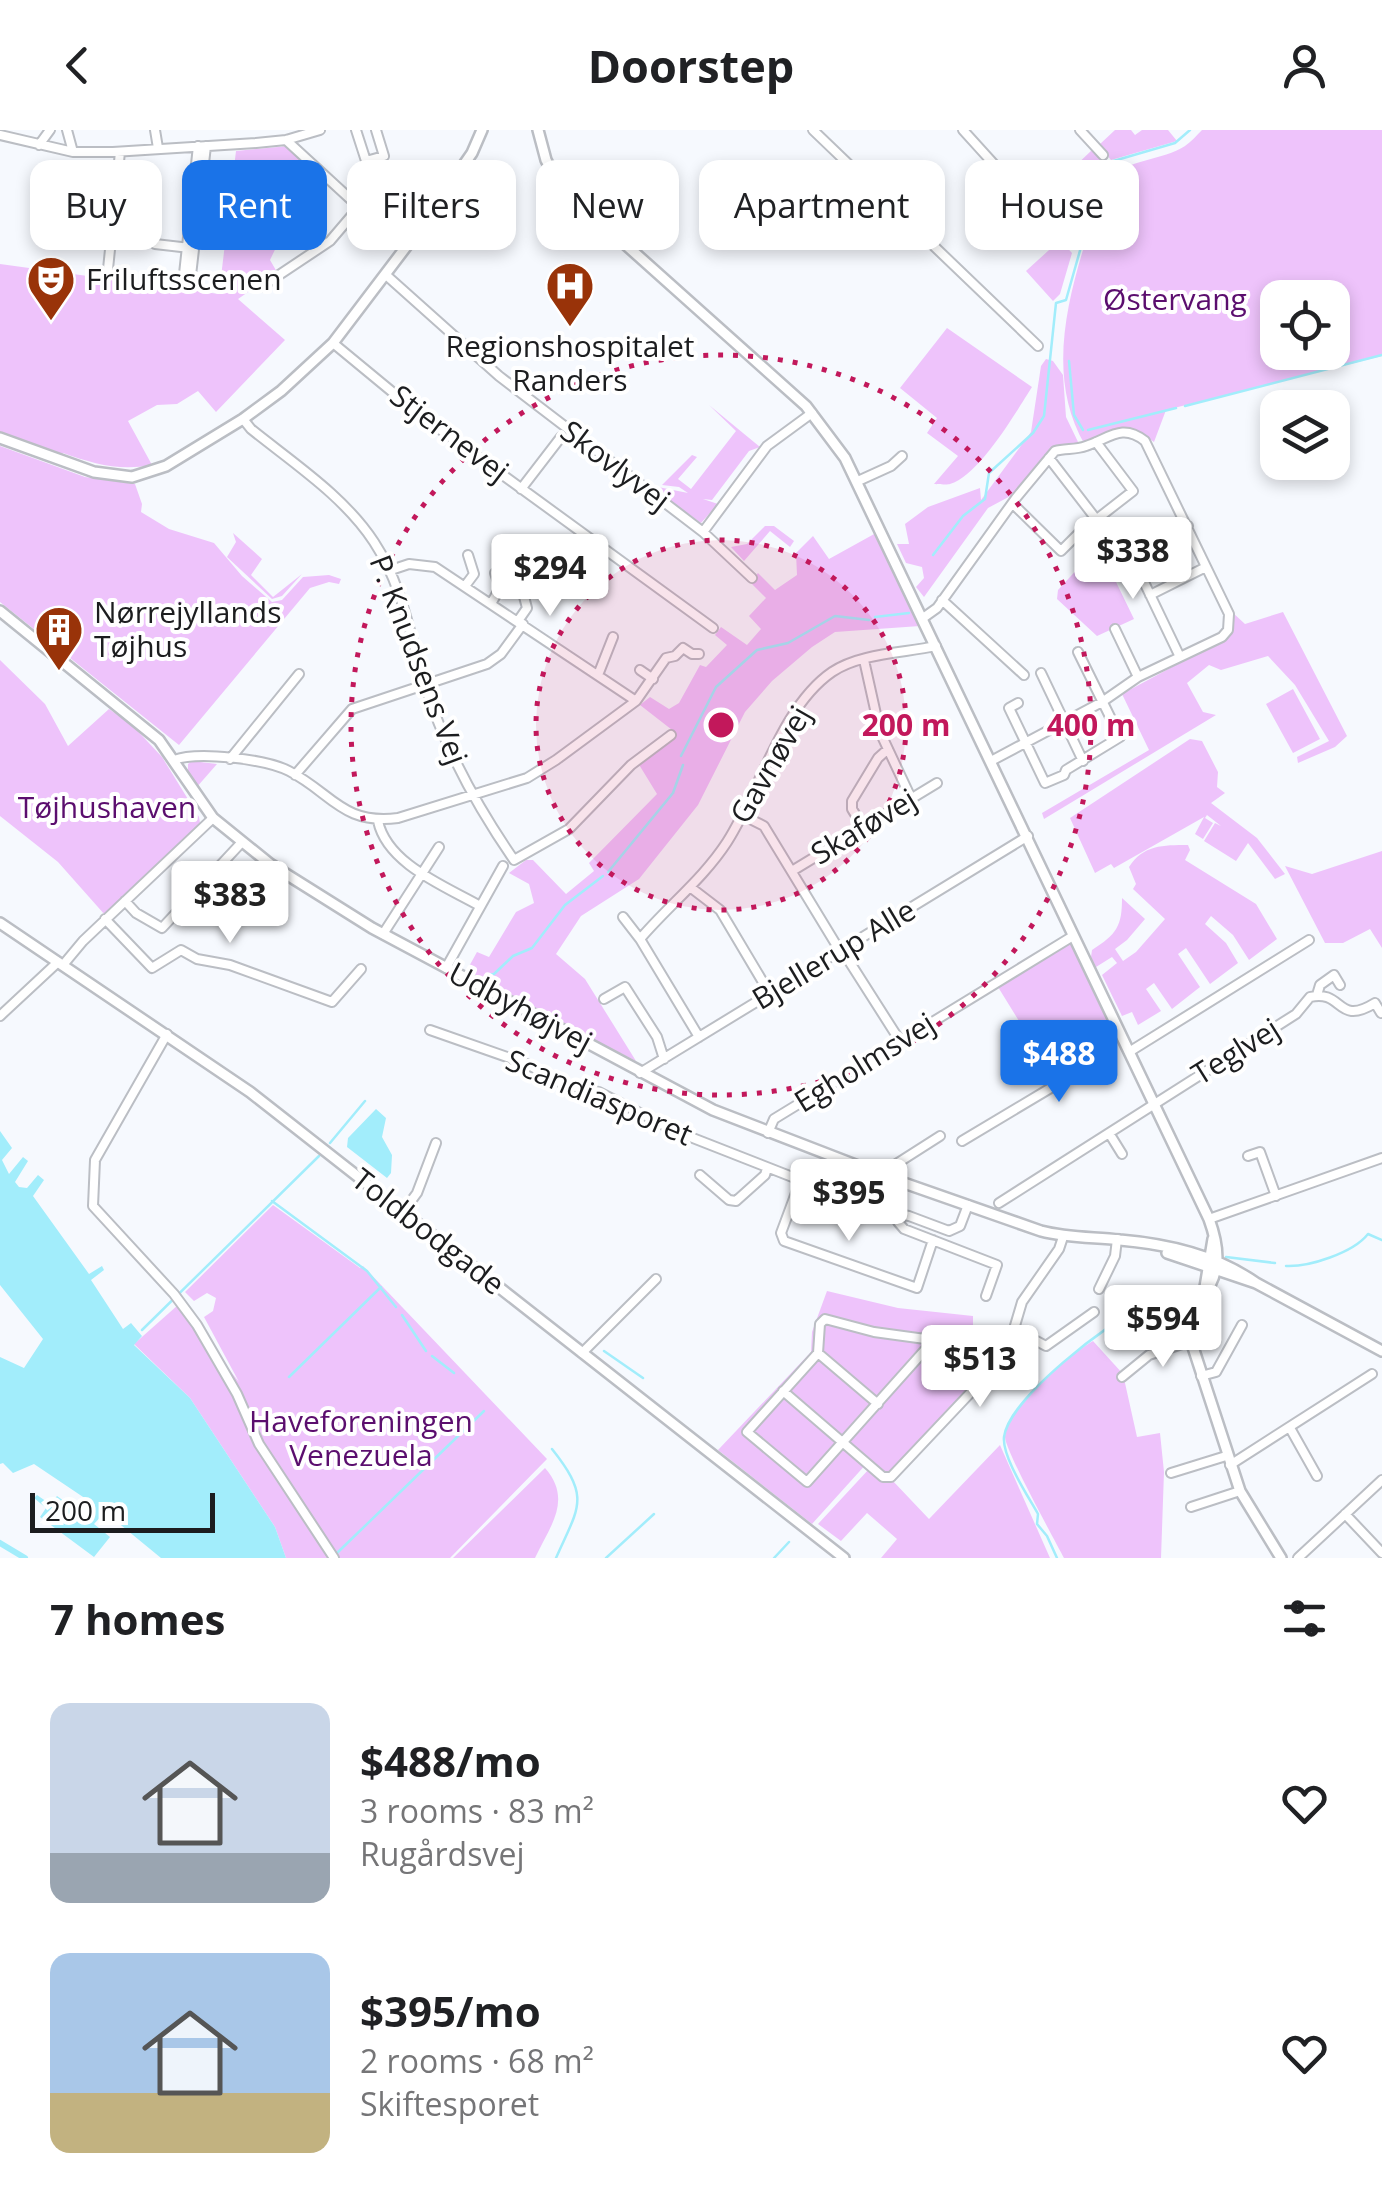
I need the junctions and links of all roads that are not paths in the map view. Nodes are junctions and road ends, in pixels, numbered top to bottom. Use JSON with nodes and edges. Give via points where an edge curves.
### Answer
{"nodes":[{"id":1,"x":50,"y":130,"type":"edge"},
{"id":2,"x":68,"y":130,"type":"edge"},
{"id":3,"x":155,"y":130,"type":"edge"},
{"id":4,"x":320,"y":130,"type":"edge"},
{"id":5,"x":356,"y":130,"type":"edge"},
{"id":6,"x":376,"y":130,"type":"edge"},
{"id":7,"x":482,"y":130,"type":"edge"},
{"id":8,"x":538,"y":130,"type":"edge"},
{"id":9,"x":813,"y":130,"type":"edge"},
{"id":10,"x":963,"y":130,"type":"edge"},
{"id":11,"x":1080,"y":130,"type":"edge"},
{"id":12,"x":0,"y":134,"type":"edge"},
{"id":13,"x":286,"y":140,"type":"junction"},
{"id":14,"x":39,"y":145,"type":"junction"},
{"id":15,"x":202,"y":146,"type":"junction"},
{"id":16,"x":158,"y":148,"type":"junction"},
{"id":17,"x":73,"y":152,"type":"junction"},
{"id":18,"x":120,"y":152,"type":"junction"},
{"id":19,"x":1103,"y":155,"type":"dead end"},
{"id":20,"x":990,"y":160,"type":"edge"},
{"id":21,"x":162,"y":245,"type":"edge"},
{"id":22,"x":108,"y":269,"type":"dead end"},
{"id":23,"x":386,"y":276,"type":"junction"},
{"id":24,"x":261,"y":286,"type":"dead end"},
{"id":25,"x":333,"y":344,"type":"junction"},
{"id":26,"x":1038,"y":346,"type":"dead end"},
{"id":27,"x":812,"y":413,"type":"junction"},
{"id":28,"x":243,"y":419,"type":"junction"},
{"id":29,"x":561,"y":437,"type":"dead end"},
{"id":30,"x":0,"y":438,"type":"edge"},
{"id":31,"x":1096,"y":442,"type":"junction"},
{"id":32,"x":902,"y":456,"type":"dead end"},
{"id":33,"x":1048,"y":458,"type":"junction"},
{"id":34,"x":858,"y":481,"type":"junction"},
{"id":35,"x":522,"y":488,"type":"junction"},
{"id":36,"x":1013,"y":504,"type":"junction"},
{"id":37,"x":1096,"y":519,"type":"junction"},
{"id":38,"x":1188,"y":526,"type":"junction"},
{"id":39,"x":1118,"y":530,"type":"dead end"},
{"id":40,"x":703,"y":532,"type":"junction"},
{"id":41,"x":1130,"y":553,"type":"junction"},
{"id":42,"x":440,"y":554,"type":"dead end"},
{"id":43,"x":468,"y":555,"type":"dead end"},
{"id":44,"x":435,"y":567,"type":"junction"},
{"id":45,"x":1206,"y":567,"type":"junction"},
{"id":46,"x":390,"y":570,"type":"junction"},
{"id":47,"x":495,"y":573,"type":"dead end"},
{"id":48,"x":752,"y":578,"type":"dead end"},
{"id":49,"x":465,"y":586,"type":"junction"},
{"id":50,"x":522,"y":589,"type":"dead end"},
{"id":51,"x":1150,"y":595,"type":"junction"},
{"id":52,"x":942,"y":600,"type":"junction"},
{"id":53,"x":492,"y":602,"type":"junction"},
{"id":54,"x":0,"y":611,"type":"edge"},
{"id":55,"x":923,"y":618,"type":"junction"},
{"id":56,"x":520,"y":622,"type":"junction"},
{"id":57,"x":713,"y":628,"type":"dead end"},
{"id":58,"x":1115,"y":629,"type":"dead end"},
{"id":59,"x":613,"y":637,"type":"dead end"},
{"id":60,"x":936,"y":646,"type":"junction"},
{"id":61,"x":1078,"y":652,"type":"dead end"},
{"id":62,"x":699,"y":654,"type":"dead end"},
{"id":63,"x":1180,"y":657,"type":"junction"},
{"id":64,"x":864,"y":660,"type":"junction"},
{"id":65,"x":640,"y":670,"type":"dead end"},
{"id":66,"x":1041,"y":673,"type":"dead end"},
{"id":67,"x":300,"y":674,"type":"dead end"},
{"id":68,"x":598,"y":675,"type":"junction"},
{"id":69,"x":1024,"y":675,"type":"dead end"},
{"id":70,"x":1138,"y":677,"type":"junction"},
{"id":71,"x":653,"y":679,"type":"junction"},
{"id":72,"x":425,"y":684,"type":"junction"},
{"id":73,"x":636,"y":701,"type":"junction"},
{"id":74,"x":1102,"y":702,"type":"junction"},
{"id":75,"x":1018,"y":703,"type":"dead end"},
{"id":76,"x":1065,"y":723,"type":"junction"},
{"id":77,"x":671,"y":734,"type":"dead end"},
{"id":78,"x":1026,"y":744,"type":"junction"},
{"id":79,"x":888,"y":749,"type":"junction"},
{"id":80,"x":230,"y":759,"type":"junction"},
{"id":81,"x":174,"y":760,"type":"junction"},
{"id":82,"x":991,"y":760,"type":"junction"},
{"id":83,"x":1083,"y":761,"type":"junction"},
{"id":84,"x":295,"y":775,"type":"junction"},
{"id":85,"x":936,"y":783,"type":"dead end"},
{"id":86,"x":472,"y":796,"type":"junction"},
{"id":87,"x":911,"y":798,"type":"junction"},
{"id":88,"x":742,"y":816,"type":"junction"},
{"id":89,"x":213,"y":818,"type":"junction"},
{"id":90,"x":378,"y":821,"type":"junction"},
{"id":91,"x":863,"y":828,"type":"junction"},
{"id":92,"x":1028,"y":836,"type":"junction"},
{"id":93,"x":242,"y":842,"type":"junction"},
{"id":94,"x":439,"y":846,"type":"dead end"},
{"id":95,"x":270,"y":864,"type":"junction"},
{"id":96,"x":503,"y":866,"type":"dead end"},
{"id":97,"x":792,"y":871,"type":"junction"},
{"id":98,"x":423,"y":873,"type":"junction"},
{"id":99,"x":690,"y":888,"type":"junction"},
{"id":100,"x":125,"y":901,"type":"junction"},
{"id":101,"x":480,"y":906,"type":"junction"},
{"id":102,"x":235,"y":916,"type":"dead end"},
{"id":103,"x":624,"y":916,"type":"dead end"},
{"id":104,"x":105,"y":920,"type":"junction"},
{"id":105,"x":0,"y":923,"type":"edge"},
{"id":106,"x":384,"y":934,"type":"junction"},
{"id":107,"x":1072,"y":936,"type":"junction"},
{"id":108,"x":640,"y":939,"type":"junction"},
{"id":109,"x":1309,"y":940,"type":"dead end"},
{"id":110,"x":841,"y":950,"type":"junction"},
{"id":111,"x":60,"y":964,"type":"junction"},
{"id":112,"x":446,"y":968,"type":"junction"},
{"id":113,"x":360,"y":969,"type":"dead end"},
{"id":114,"x":1340,"y":986,"type":"dead end"},
{"id":115,"x":770,"y":994,"type":"junction"},
{"id":116,"x":1317,"y":995,"type":"junction"},
{"id":117,"x":604,"y":999,"type":"dead end"},
{"id":118,"x":1382,"y":1013,"type":"edge"},
{"id":119,"x":0,"y":1016,"type":"edge"},
{"id":120,"x":1116,"y":1026,"type":"junction"},
{"id":121,"x":430,"y":1030,"type":"dead end"},
{"id":122,"x":167,"y":1034,"type":"junction"},
{"id":123,"x":699,"y":1038,"type":"junction"},
{"id":124,"x":900,"y":1041,"type":"junction"},
{"id":125,"x":1129,"y":1052,"type":"junction"},
{"id":126,"x":664,"y":1059,"type":"junction"},
{"id":127,"x":640,"y":1074,"type":"junction"},
{"id":128,"x":1154,"y":1104,"type":"junction"},
{"id":129,"x":1109,"y":1132,"type":"junction"},
{"id":130,"x":768,"y":1133,"type":"junction"},
{"id":131,"x":940,"y":1136,"type":"dead end"},
{"id":132,"x":962,"y":1141,"type":"dead end"},
{"id":133,"x":436,"y":1143,"type":"dead end"},
{"id":134,"x":1122,"y":1154,"type":"dead end"},
{"id":135,"x":1248,"y":1156,"type":"dead end"},
{"id":136,"x":1382,"y":1158,"type":"edge"},
{"id":137,"x":767,"y":1168,"type":"junction"},
{"id":138,"x":700,"y":1174,"type":"dead end"},
{"id":139,"x":884,"y":1176,"type":"junction"},
{"id":140,"x":800,"y":1182,"type":"junction"},
{"id":141,"x":1276,"y":1196,"type":"junction"},
{"id":142,"x":998,"y":1203,"type":"dead end"},
{"id":143,"x":968,"y":1205,"type":"junction"},
{"id":144,"x":403,"y":1212,"type":"junction"},
{"id":145,"x":902,"y":1215,"type":"junction"},
{"id":146,"x":1209,"y":1219,"type":"junction"},
{"id":147,"x":1063,"y":1236,"type":"junction"},
{"id":148,"x":933,"y":1240,"type":"junction"},
{"id":149,"x":1117,"y":1240,"type":"junction"},
{"id":150,"x":1214,"y":1266,"type":"junction"},
{"id":151,"x":656,"y":1279,"type":"dead end"},
{"id":152,"x":1099,"y":1288,"type":"dead end"},
{"id":153,"x":986,"y":1296,"type":"dead end"},
{"id":154,"x":1094,"y":1312,"type":"dead end"},
{"id":155,"x":1242,"y":1325,"type":"dead end"},
{"id":156,"x":1014,"y":1329,"type":"junction"},
{"id":157,"x":1191,"y":1341,"type":"junction"},
{"id":158,"x":932,"y":1342,"type":"junction"},
{"id":159,"x":969,"y":1345,"type":"dead end"},
{"id":160,"x":1382,"y":1351,"type":"edge"},
{"id":161,"x":582,"y":1353,"type":"junction"},
{"id":162,"x":818,"y":1353,"type":"junction"},
{"id":163,"x":1372,"y":1374,"type":"dead end"},
{"id":164,"x":1201,"y":1376,"type":"junction"},
{"id":165,"x":1122,"y":1377,"type":"dead end"},
{"id":166,"x":783,"y":1391,"type":"junction"},
{"id":167,"x":878,"y":1404,"type":"junction"},
{"id":168,"x":1290,"y":1428,"type":"junction"},
{"id":169,"x":844,"y":1444,"type":"junction"},
{"id":170,"x":1228,"y":1460,"type":"junction"},
{"id":171,"x":1171,"y":1473,"type":"dead end"},
{"id":172,"x":1316,"y":1476,"type":"dead end"},
{"id":173,"x":1382,"y":1480,"type":"edge"},
{"id":174,"x":1240,"y":1491,"type":"junction"},
{"id":175,"x":1191,"y":1506,"type":"dead end"},
{"id":176,"x":1346,"y":1514,"type":"junction"},
{"id":177,"x":1382,"y":1553,"type":"edge"},
{"id":178,"x":334,"y":1558,"type":"edge"},
{"id":179,"x":844,"y":1558,"type":"edge"},
{"id":180,"x":1281,"y":1558,"type":"edge"},
{"id":181,"x":1298,"y":1558,"type":"edge"}],
"edges":[{"from":1,"to":14,"type":"street"},
{"from":2,"to":17,"type":"street"},
{"from":3,"to":16,"type":"street"},
{"from":4,"to":13,"type":"street"},
{"from":5,"to":6,"type":"street","via":[[366,162],[384,156]]},
{"from":7,"to":23,"type":"street"},
{"from":8,"to":27,"type":"street","via":[[559,185]]},
{"from":9,"to":26,"type":"street"},
{"from":10,"to":20,"type":"street"},
{"from":11,"to":19,"type":"street"},
{"from":12,"to":14,"type":"street"},
{"from":13,"to":15,"type":"street"},
{"from":13,"to":24,"type":"street","via":[[359,207],[330,241]]},
{"from":14,"to":17,"type":"street"},
{"from":15,"to":16,"type":"street"},
{"from":15,"to":21,"type":"street","via":[[190,249]]},
{"from":16,"to":18,"type":"street"},
{"from":17,"to":18,"type":"street"},
{"from":18,"to":22,"type":"street"},
{"from":23,"to":25,"type":"street"},
{"from":23,"to":40,"type":"street","name":"Skovlyvej","via":[[499,376]]},
{"from":25,"to":28,"type":"street"},
{"from":25,"to":35,"type":"street","name":"Stjernevej"},
{"from":27,"to":34,"type":"street"},
{"from":27,"to":40,"type":"street","via":[[768,446]]},
{"from":28,"to":30,"type":"street","via":[[166,466],[132,477],[94,472]]},
{"from":28,"to":46,"type":"street","name":"P. Knudsens Vej","via":[[350,512]]},
{"from":29,"to":35,"type":"street"},
{"from":31,"to":33,"type":"street"},
{"from":31,"to":37,"type":"street","via":[[1133,491]]},
{"from":31,"to":38,"type":"street","via":[[1112,432],[1146,442]]},
{"from":32,"to":34,"type":"street"},
{"from":33,"to":36,"type":"street"},
{"from":33,"to":37,"type":"street"},
{"from":34,"to":55,"type":"street"},
{"from":35,"to":57,"type":"street","name":"Stjernevej"},
{"from":36,"to":37,"type":"street","via":[[1061,552]]},
{"from":36,"to":52,"type":"street"},
{"from":38,"to":41,"type":"street"},
{"from":38,"to":45,"type":"street"},
{"from":39,"to":41,"type":"street"},
{"from":40,"to":48,"type":"street","name":"Skovlyvej"},
{"from":41,"to":51,"type":"street"},
{"from":42,"to":44,"type":"street"},
{"from":43,"to":49,"type":"street","via":[[474,574]]},
{"from":44,"to":46,"type":"street"},
{"from":44,"to":49,"type":"street"},
{"from":45,"to":51,"type":"street"},
{"from":45,"to":63,"type":"street","via":[[1229,614],[1228,630]]},
{"from":46,"to":72,"type":"street","name":"P. Knudsens Vej"},
{"from":47,"to":53,"type":"street","via":[[500,588]]},
{"from":49,"to":53,"type":"street"},
{"from":50,"to":56,"type":"street","via":[[527,608]]},
{"from":51,"to":63,"type":"street"},
{"from":52,"to":55,"type":"street"},
{"from":52,"to":69,"type":"street"},
{"from":53,"to":56,"type":"street"},
{"from":54,"to":81,"type":"street","name":"Udbyhøjvej","via":[[159,740]]},
{"from":55,"to":60,"type":"street"},
{"from":56,"to":68,"type":"street"},
{"from":56,"to":72,"type":"street","via":[[495,660]]},
{"from":58,"to":70,"type":"street"},
{"from":59,"to":68,"type":"street"},
{"from":60,"to":64,"type":"street","name":"Gavnøvej"},
{"from":60,"to":82,"type":"street"},
{"from":61,"to":74,"type":"street"},
{"from":62,"to":71,"type":"street","via":[[683,648],[666,658]]},
{"from":63,"to":70,"type":"street"},
{"from":64,"to":79,"type":"street"},
{"from":64,"to":88,"type":"street","name":"Gavnøvej","via":[[833,672],[805,702]]},
{"from":65,"to":71,"type":"street"},
{"from":66,"to":76,"type":"street"},
{"from":67,"to":80,"type":"street"},
{"from":68,"to":73,"type":"street"},
{"from":70,"to":74,"type":"street"},
{"from":71,"to":73,"type":"street"},
{"from":72,"to":84,"type":"street","via":[[352,709]]},
{"from":72,"to":86,"type":"street","name":"P. Knudsens Vej"},
{"from":73,"to":86,"type":"street","via":[[540,772]]},
{"from":74,"to":76,"type":"street"},
{"from":74,"to":83,"type":"street","via":[[1120,737]]},
{"from":75,"to":78,"type":"street","via":[[1009,708]]},
{"from":76,"to":78,"type":"street"},
{"from":76,"to":83,"type":"street"},
{"from":77,"to":86,"type":"street","name":"P. Knudsens Vej","via":[[569,829],[514,860]]},
{"from":78,"to":82,"type":"street"},
{"from":78,"to":83,"type":"street","via":[[1045,783]]},
{"from":79,"to":87,"type":"street"},
{"from":79,"to":91,"type":"street","via":[[852,801]]},
{"from":80,"to":81,"type":"street"},
{"from":80,"to":84,"type":"street","via":[[276,765]]},
{"from":81,"to":89,"type":"street","name":"Udbyhøjvej"},
{"from":82,"to":92,"type":"street"},
{"from":84,"to":90,"type":"street","via":[[342,810]]},
{"from":85,"to":87,"type":"street","name":"Skaføvej"},
{"from":86,"to":90,"type":"street"},
{"from":87,"to":91,"type":"street","name":"Skaføvej"},
{"from":88,"to":97,"type":"street","via":[[764,826]]},
{"from":88,"to":99,"type":"street","name":"Gavnøvej"},
{"from":89,"to":93,"type":"street","name":"Udbyhøjvej"},
{"from":89,"to":100,"type":"street"},
{"from":90,"to":98,"type":"street","via":[[389,845]]},
{"from":91,"to":97,"type":"street","name":"Skaføvej"},
{"from":92,"to":107,"type":"street"},
{"from":92,"to":110,"type":"street","name":"Bjellerup Alle"},
{"from":93,"to":95,"type":"street","name":"Udbyhøjvej"},
{"from":93,"to":100,"type":"street","via":[[162,928]]},
{"from":94,"to":98,"type":"street"},
{"from":95,"to":102,"type":"street"},
{"from":95,"to":106,"type":"street","name":"Udbyhøjvej"},
{"from":96,"to":101,"type":"street"},
{"from":97,"to":110,"type":"street"},
{"from":98,"to":101,"type":"street"},
{"from":98,"to":106,"type":"street"},
{"from":99,"to":108,"type":"street","name":"Gavnøvej"},
{"from":99,"to":115,"type":"street","via":[[720,910]]},
{"from":100,"to":104,"type":"street"},
{"from":101,"to":112,"type":"street"},
{"from":103,"to":108,"type":"street"},
{"from":104,"to":111,"type":"street"},
{"from":104,"to":113,"type":"street","via":[[152,968],[181,950],[332,1002]]},
{"from":105,"to":111,"type":"street","name":"Toldbodgade"},
{"from":106,"to":112,"type":"street","name":"Udbyhøjvej"},
{"from":107,"to":120,"type":"street"},
{"from":107,"to":124,"type":"street","name":"Egholmsvej"},
{"from":108,"to":123,"type":"street"},
{"from":109,"to":125,"type":"street"},
{"from":110,"to":115,"type":"street","name":"Bjellerup Alle"},
{"from":110,"to":124,"type":"street"},
{"from":111,"to":119,"type":"street"},
{"from":111,"to":122,"type":"street","name":"Toldbodgade"},
{"from":112,"to":127,"type":"street","name":"Udbyhøjvej"},
{"from":114,"to":116,"type":"street","name":"Teglvej","via":[[1334,976]]},
{"from":115,"to":123,"type":"street","name":"Bjellerup Alle"},
{"from":116,"to":118,"type":"street","via":[[1351,1012],[1375,1003]]},
{"from":116,"to":128,"type":"street","name":"Teglvej"},
{"from":117,"to":126,"type":"street","via":[[624,987],[657,1036]]},
{"from":120,"to":125,"type":"street"},
{"from":120,"to":132,"type":"street","via":[[1048,1066],[1059,1083]]},
{"from":121,"to":137,"type":"street","name":"Scandiasporet","via":[[599,1092]]},
{"from":122,"to":144,"type":"street","name":"Toldbodgade"},
{"from":122,"to":178,"type":"street","via":[[95,1160],[93,1206],[180,1302],[277,1476]]},
{"from":123,"to":126,"type":"street","name":"Bjellerup Alle"},
{"from":124,"to":130,"type":"street","name":"Egholmsvej","via":[[774,1119]]},
{"from":125,"to":128,"type":"street"},
{"from":126,"to":127,"type":"street","name":"Bjellerup Alle"},
{"from":127,"to":130,"type":"street","name":"Udbyhøjvej"},
{"from":128,"to":129,"type":"street","name":"Teglvej"},
{"from":128,"to":146,"type":"street"},
{"from":129,"to":134,"type":"street"},
{"from":129,"to":142,"type":"street","name":"Teglvej"},
{"from":130,"to":139,"type":"street","name":"Udbyhøjvej"},
{"from":131,"to":139,"type":"street"},
{"from":133,"to":144,"type":"street"},
{"from":135,"to":141,"type":"street","via":[[1260,1152]]},
{"from":136,"to":141,"type":"street"},
{"from":137,"to":138,"type":"street","name":"Scandiasporet","via":[[736,1200]]},
{"from":137,"to":140,"type":"street","name":"Scandiasporet"},
{"from":139,"to":143,"type":"street","name":"Udbyhøjvej"},
{"from":140,"to":145,"type":"street","name":"Scandiasporet"},
{"from":140,"to":148,"type":"street","via":[[784,1240],[916,1288]]},
{"from":141,"to":146,"type":"street"},
{"from":143,"to":145,"type":"street","name":"Scandiasporet","via":[[956,1230]]},
{"from":143,"to":147,"type":"street","name":"Udbyhøjvej"},
{"from":144,"to":161,"type":"street","name":"Toldbodgade"},
{"from":145,"to":148,"type":"street","via":[[900,1226]]},
{"from":146,"to":150,"type":"street"},
{"from":147,"to":149,"type":"street","name":"Udbyhøjvej"},
{"from":147,"to":156,"type":"street","via":[[1022,1302]]},
{"from":148,"to":153,"type":"street","via":[[997,1264]]},
{"from":149,"to":150,"type":"street","name":"Udbyhøjvej"},
{"from":149,"to":152,"type":"street"},
{"from":150,"to":157,"type":"street"},
{"from":150,"to":160,"type":"street","name":"Udbyhøjvej"},
{"from":151,"to":161,"type":"street"},
{"from":154,"to":156,"type":"street","via":[[1046,1346]]},
{"from":155,"to":164,"type":"street","via":[[1216,1372]]},
{"from":156,"to":169,"type":"street","via":[[992,1370],[891,1477]]},
{"from":157,"to":164,"type":"street"},
{"from":157,"to":165,"type":"street","via":[[1150,1355]]},
{"from":158,"to":159,"type":"street"},
{"from":158,"to":162,"type":"street","via":[[825,1319]]},
{"from":158,"to":167,"type":"street"},
{"from":161,"to":179,"type":"street","name":"Toldbodgade"},
{"from":162,"to":166,"type":"street"},
{"from":162,"to":167,"type":"street"},
{"from":163,"to":168,"type":"street"},
{"from":164,"to":170,"type":"street"},
{"from":166,"to":169,"type":"street"},
{"from":166,"to":169,"type":"street","via":[[747,1432],[807,1482]]},
{"from":167,"to":169,"type":"street"},
{"from":168,"to":170,"type":"street"},
{"from":168,"to":172,"type":"street"},
{"from":170,"to":171,"type":"street"},
{"from":170,"to":174,"type":"street"},
{"from":173,"to":176,"type":"street"},
{"from":174,"to":175,"type":"street"},
{"from":174,"to":180,"type":"street"},
{"from":176,"to":177,"type":"street"},
{"from":176,"to":181,"type":"street"}]}
